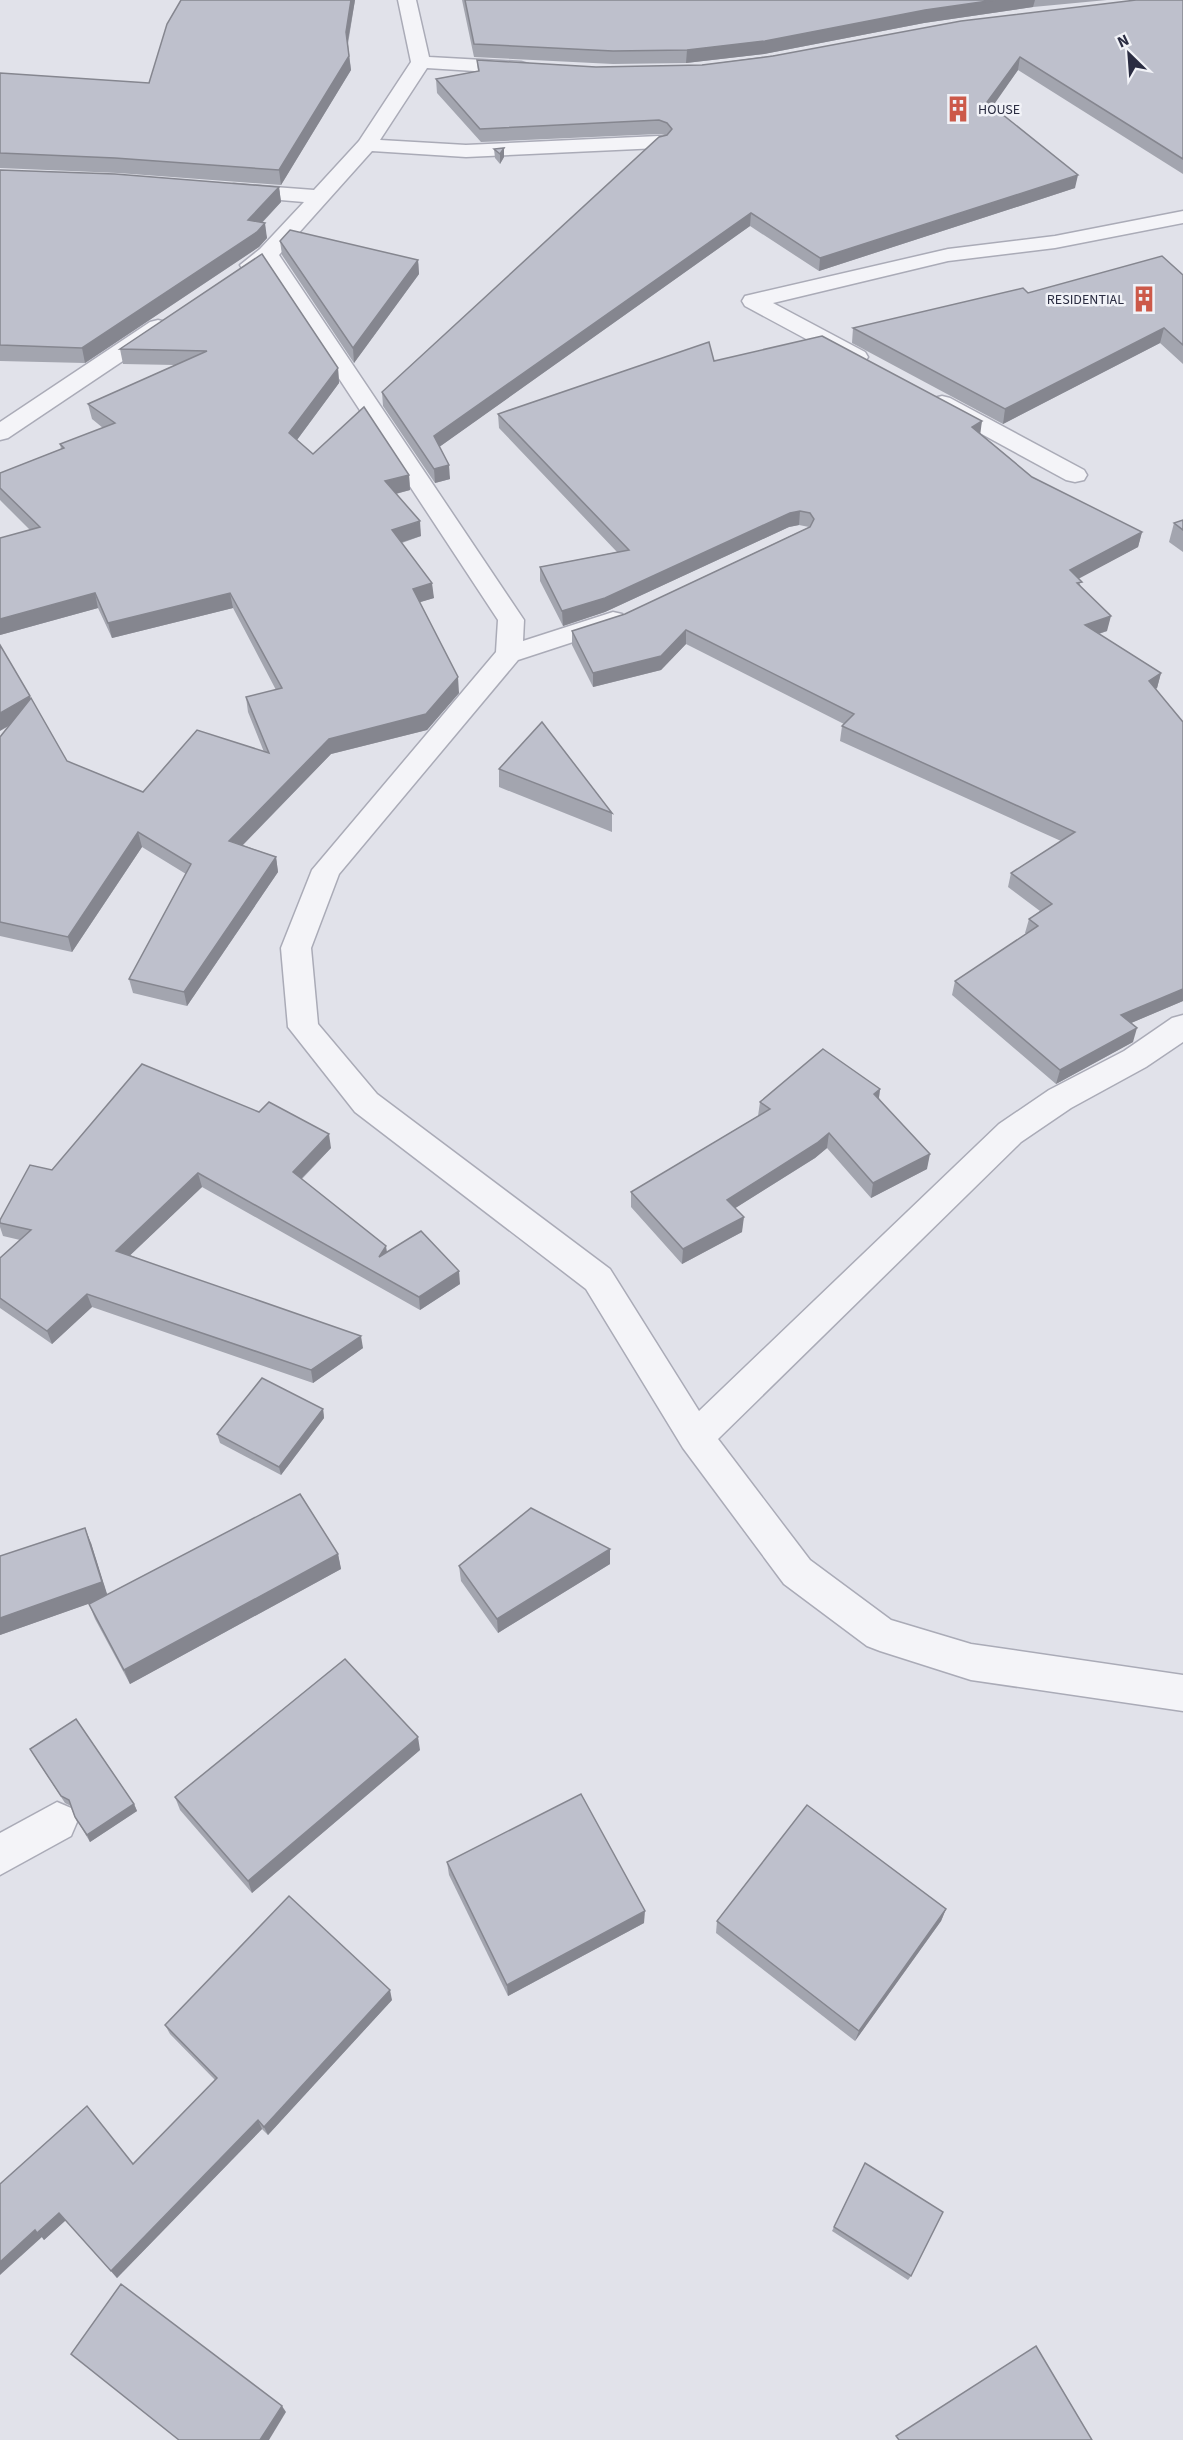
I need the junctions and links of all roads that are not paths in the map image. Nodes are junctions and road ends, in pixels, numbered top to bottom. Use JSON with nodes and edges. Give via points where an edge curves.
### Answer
{"nodes":[{"id":1,"x":407,"y":0,"type":"edge"},
{"id":2,"x":421,"y":62,"type":"junction"},
{"id":3,"x":539,"y":69,"type":"edge"},
{"id":4,"x":659,"y":142,"type":"edge"},
{"id":5,"x":367,"y":145,"type":"junction"},
{"id":6,"x":213,"y":189,"type":"edge"},
{"id":7,"x":319,"y":197,"type":"junction"},
{"id":8,"x":1183,"y":218,"type":"edge"},
{"id":9,"x":268,"y":254,"type":"junction"},
{"id":10,"x":238,"y":274,"type":"edge"},
{"id":11,"x":179,"y":314,"type":"edge"},
{"id":12,"x":878,"y":368,"type":"edge"},
{"id":13,"x":919,"y":391,"type":"edge"},
{"id":14,"x":0,"y":433,"type":"edge"},
{"id":15,"x":1075,"y":475,"type":"dead end"},
{"id":16,"x":636,"y":609,"type":"edge"},
{"id":17,"x":509,"y":654,"type":"junction"},
{"id":18,"x":1183,"y":1026,"type":"edge"},
{"id":19,"x":696,"y":1437,"type":"junction"},
{"id":20,"x":1183,"y":1693,"type":"edge"},
{"id":21,"x":57,"y":1822,"type":"dead end"},
{"id":22,"x":0,"y":1855,"type":"edge"}],
"edges":[{"from":1,"to":2,"type":"street"},
{"from":2,"to":3,"type":"street"},
{"from":2,"to":5,"type":"street"},
{"from":4,"to":5,"type":"street","via":[[466,151]]},
{"from":5,"to":7,"type":"street"},
{"from":6,"to":7,"type":"street"},
{"from":7,"to":9,"type":"street"},
{"from":8,"to":12,"type":"street","via":[[1055,242],[948,255],[753,301]]},
{"from":9,"to":10,"type":"street"},
{"from":9,"to":17,"type":"street","via":[[511,620]]},
{"from":11,"to":14,"type":"street"},
{"from":13,"to":15,"type":"street"},
{"from":16,"to":17,"type":"street"},
{"from":17,"to":19,"type":"street","via":[[326,870],[296,948],[303,1027],[366,1103],[598,1280]]},
{"from":18,"to":19,"type":"street","via":[[1135,1059],[1060,1099],[1010,1134]]},
{"from":19,"to":20,"type":"street","via":[[797,1572],[880,1634],[971,1662]]},
{"from":21,"to":22,"type":"street"}]}
